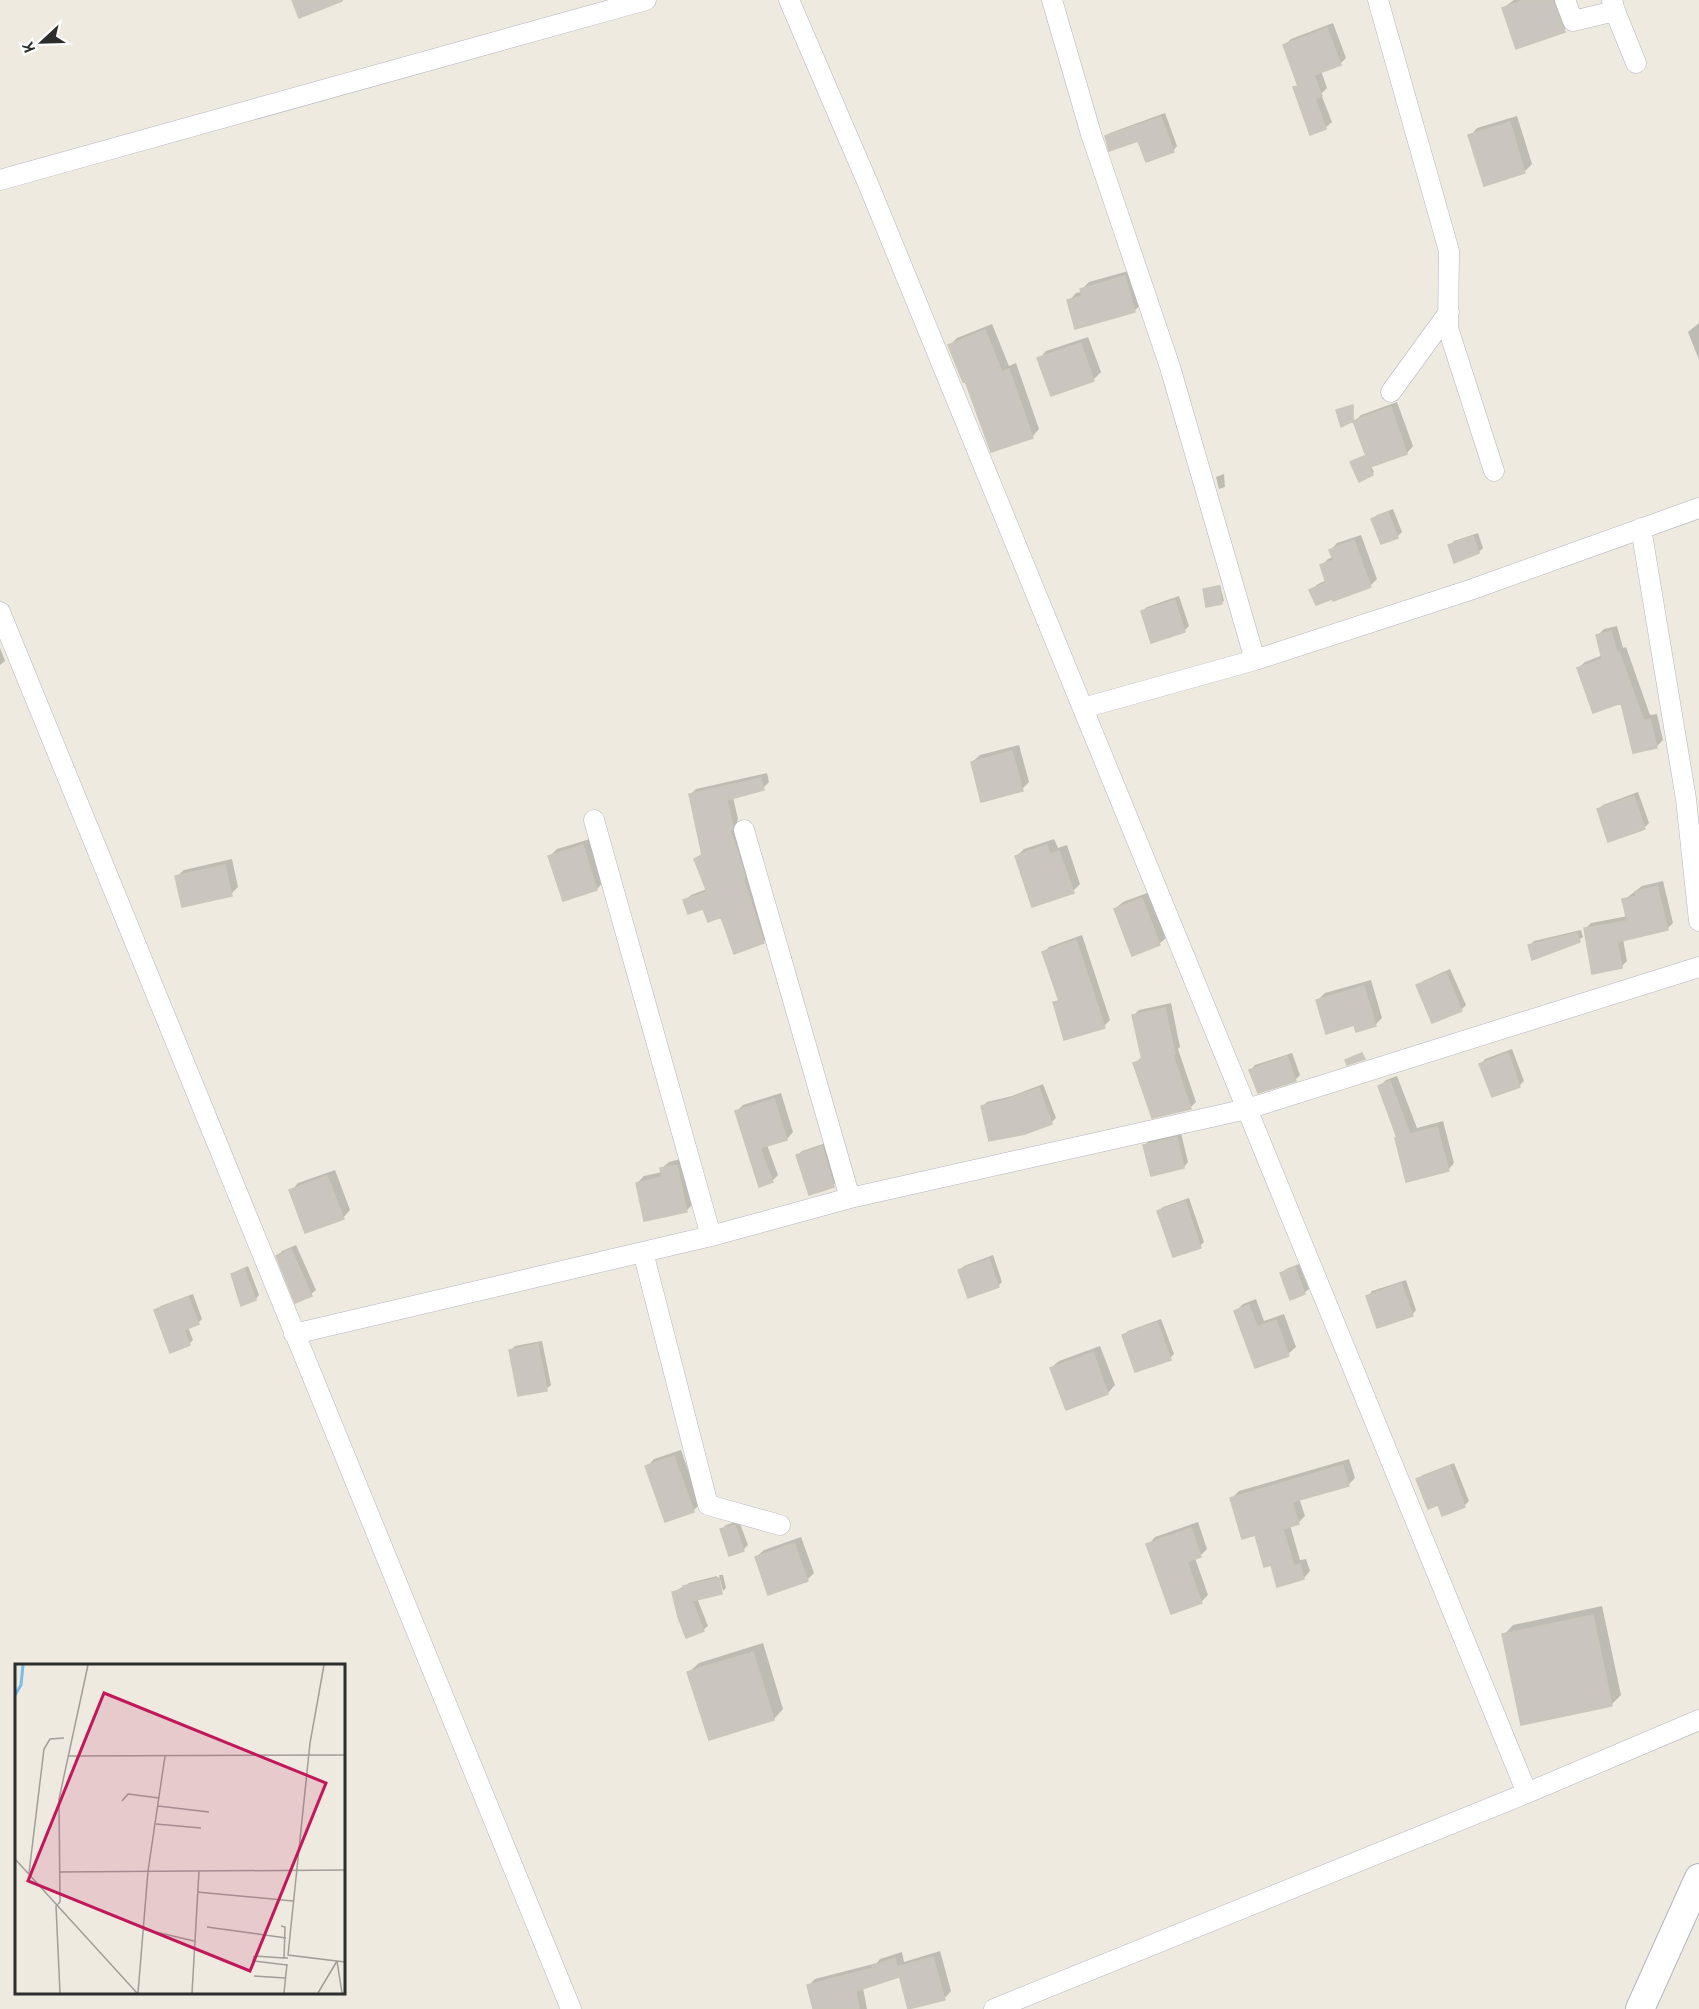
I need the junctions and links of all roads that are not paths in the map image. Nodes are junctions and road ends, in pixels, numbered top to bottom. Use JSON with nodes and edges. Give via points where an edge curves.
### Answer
{"nodes":[{"id":1,"x":646,"y":0,"type":"edge"},
{"id":2,"x":789,"y":0,"type":"edge"},
{"id":3,"x":1052,"y":0,"type":"edge"},
{"id":4,"x":1378,"y":0,"type":"edge"},
{"id":5,"x":1565,"y":0,"type":"edge"},
{"id":6,"x":1613,"y":5,"type":"edge"},
{"id":7,"x":1636,"y":63,"type":"dead end"},
{"id":8,"x":0,"y":180,"type":"edge"},
{"id":9,"x":1449,"y":312,"type":"junction"},
{"id":10,"x":1391,"y":392,"type":"dead end"},
{"id":11,"x":1494,"y":471,"type":"dead end"},
{"id":12,"x":1699,"y":508,"type":"edge"},
{"id":13,"x":1641,"y":528,"type":"junction"},
{"id":14,"x":0,"y":612,"type":"edge"},
{"id":15,"x":1255,"y":660,"type":"junction"},
{"id":16,"x":1083,"y":708,"type":"junction"},
{"id":17,"x":594,"y":820,"type":"dead end"},
{"id":18,"x":744,"y":831,"type":"dead end"},
{"id":19,"x":1699,"y":921,"type":"edge"},
{"id":20,"x":1699,"y":966,"type":"edge"},
{"id":21,"x":1247,"y":1109,"type":"junction"},
{"id":22,"x":850,"y":1198,"type":"junction"},
{"id":23,"x":711,"y":1236,"type":"junction"},
{"id":24,"x":643,"y":1252,"type":"junction"},
{"id":25,"x":294,"y":1334,"type":"junction"},
{"id":26,"x":780,"y":1525,"type":"dead end"},
{"id":27,"x":1699,"y":1720,"type":"edge"},
{"id":28,"x":1527,"y":1793,"type":"junction"},
{"id":29,"x":1699,"y":1878,"type":"edge"},
{"id":30,"x":571,"y":2009,"type":"edge"},
{"id":31,"x":994,"y":2009,"type":"edge"},
{"id":32,"x":1640,"y":2009,"type":"edge"}],
"edges":[{"from":1,"to":8,"type":"street"},
{"from":2,"to":16,"type":"street"},
{"from":3,"to":15,"type":"street","via":[[1091,134],[1170,367]]},
{"from":4,"to":9,"type":"street","via":[[1449,250]]},
{"from":5,"to":6,"type":"street","via":[[1573,21]]},
{"from":6,"to":7,"type":"street"},
{"from":9,"to":10,"type":"street"},
{"from":9,"to":11,"type":"street","via":[[1448,328]]},
{"from":12,"to":13,"type":"street"},
{"from":13,"to":15,"type":"street","via":[[1470,590]]},
{"from":13,"to":19,"type":"street","via":[[1686,799]]},
{"from":14,"to":25,"type":"street"},
{"from":15,"to":16,"type":"street"},
{"from":16,"to":21,"type":"street"},
{"from":17,"to":23,"type":"street"},
{"from":18,"to":22,"type":"street"},
{"from":20,"to":21,"type":"street"},
{"from":21,"to":22,"type":"street"},
{"from":21,"to":28,"type":"street"},
{"from":22,"to":23,"type":"street"},
{"from":23,"to":24,"type":"street"},
{"from":24,"to":25,"type":"street"},
{"from":24,"to":26,"type":"street","via":[[708,1505]]},
{"from":25,"to":30,"type":"street"},
{"from":27,"to":28,"type":"street"},
{"from":28,"to":31,"type":"street"},
{"from":29,"to":32,"type":"street"}]}
